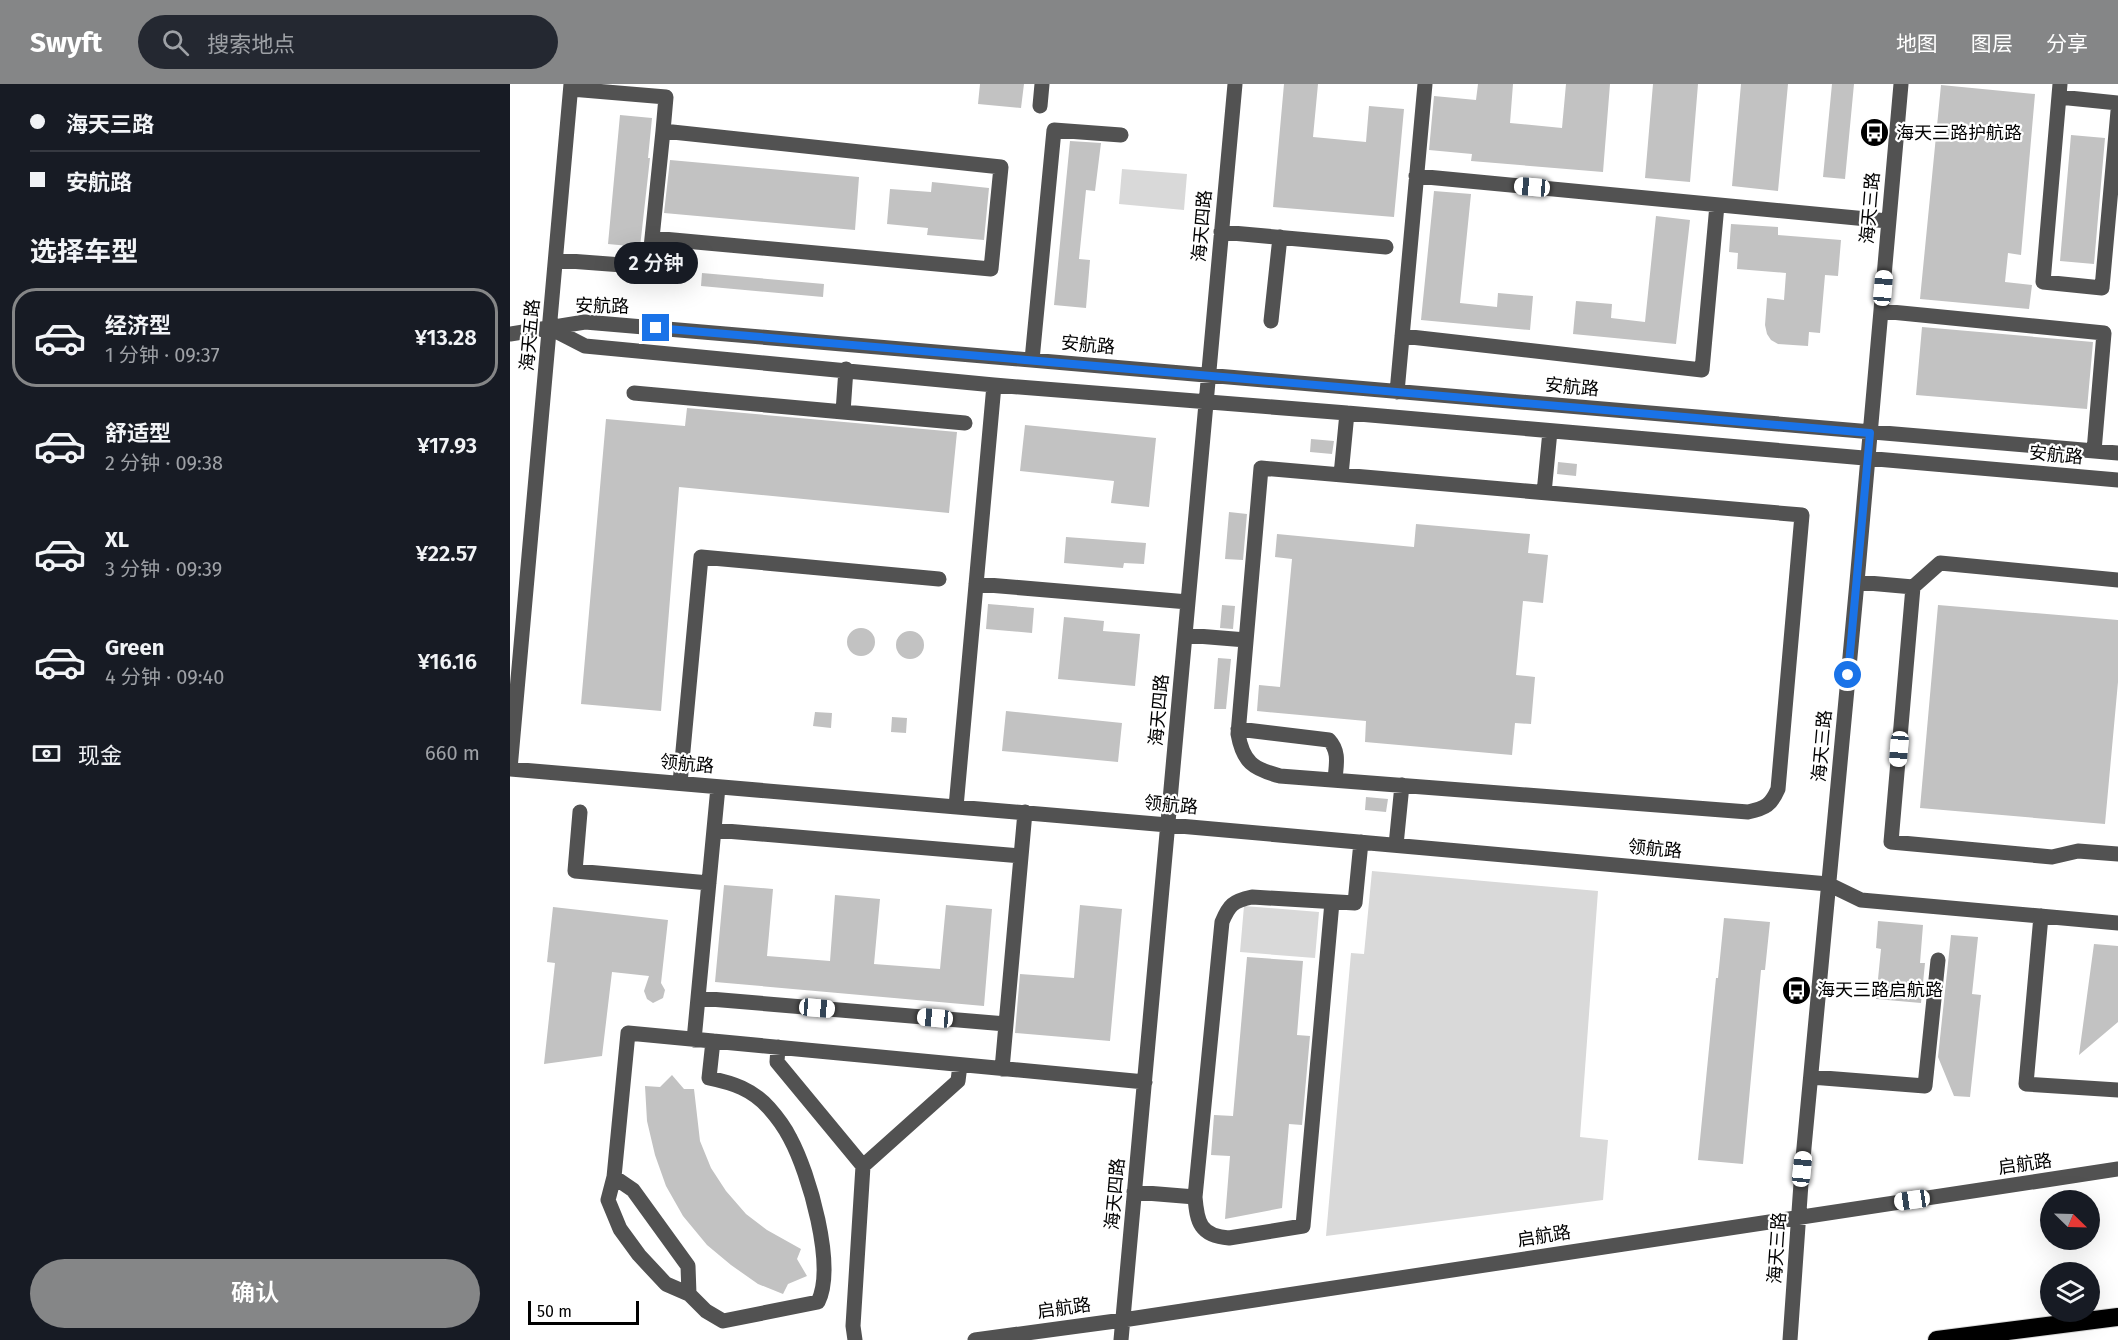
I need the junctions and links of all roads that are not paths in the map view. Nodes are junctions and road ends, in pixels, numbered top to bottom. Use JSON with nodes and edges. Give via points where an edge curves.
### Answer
{"nodes":[{"id":1,"x":1042,"y":84,"type":"edge"},
{"id":2,"x":1235,"y":84,"type":"edge"},
{"id":3,"x":1425,"y":84,"type":"edge"},
{"id":4,"x":1901,"y":84,"type":"edge"},
{"id":5,"x":571,"y":87,"type":"edge"},
{"id":6,"x":2060,"y":91,"type":"edge"},
{"id":7,"x":2118,"y":103,"type":"edge"},
{"id":8,"x":1040,"y":106,"type":"dead end"},
{"id":9,"x":2118,"y":111,"type":"edge"},
{"id":10,"x":663,"y":131,"type":"junction"},
{"id":11,"x":1120,"y":135,"type":"dead end"},
{"id":12,"x":1416,"y":176,"type":"junction"},
{"id":13,"x":1717,"y":205,"type":"junction"},
{"id":14,"x":1888,"y":221,"type":"junction"},
{"id":15,"x":1221,"y":232,"type":"junction"},
{"id":16,"x":1280,"y":237,"type":"junction"},
{"id":17,"x":652,"y":238,"type":"junction"},
{"id":18,"x":1386,"y":247,"type":"dead end"},
{"id":19,"x":556,"y":260,"type":"junction"},
{"id":20,"x":1881,"y":311,"type":"junction"},
{"id":21,"x":1271,"y":321,"type":"dead end"},
{"id":22,"x":550,"y":328,"type":"junction"},
{"id":23,"x":510,"y":334,"type":"edge"},
{"id":24,"x":1402,"y":336,"type":"junction"},
{"id":25,"x":1032,"y":360,"type":"junction"},
{"id":26,"x":846,"y":369,"type":"junction"},
{"id":27,"x":1207,"y":375,"type":"junction"},
{"id":28,"x":994,"y":385,"type":"junction"},
{"id":29,"x":1397,"y":392,"type":"junction"},
{"id":30,"x":634,"y":393,"type":"dead end"},
{"id":31,"x":1205,"y":401,"type":"junction"},
{"id":32,"x":843,"y":412,"type":"junction"},
{"id":33,"x":1347,"y":412,"type":"junction"},
{"id":34,"x":965,"y":423,"type":"dead end"},
{"id":35,"x":1550,"y":431,"type":"junction"},
{"id":36,"x":1870,"y":433,"type":"junction"},
{"id":37,"x":2094,"y":451,"type":"junction"},
{"id":38,"x":2118,"y":453,"type":"edge"},
{"id":39,"x":1868,"y":458,"type":"junction"},
{"id":40,"x":1341,"y":475,"type":"junction"},
{"id":41,"x":2118,"y":480,"type":"edge"},
{"id":42,"x":1544,"y":493,"type":"junction"},
{"id":43,"x":939,"y":579,"type":"dead end"},
{"id":44,"x":2118,"y":580,"type":"edge"},
{"id":45,"x":1857,"y":582,"type":"junction"},
{"id":46,"x":976,"y":584,"type":"junction"},
{"id":47,"x":1913,"y":587,"type":"junction"},
{"id":48,"x":1188,"y":602,"type":"junction"},
{"id":49,"x":1185,"y":635,"type":"junction"},
{"id":50,"x":1246,"y":640,"type":"junction"},
{"id":51,"x":1238,"y":729,"type":"junction"},
{"id":52,"x":510,"y":769,"type":"edge"},
{"id":53,"x":1335,"y":780,"type":"junction"},
{"id":54,"x":680,"y":783,"type":"junction"},
{"id":55,"x":1402,"y":785,"type":"junction"},
{"id":56,"x":718,"y":787,"type":"junction"},
{"id":57,"x":956,"y":807,"type":"junction"},
{"id":58,"x":580,"y":812,"type":"dead end"},
{"id":59,"x":1025,"y":812,"type":"junction"},
{"id":60,"x":1168,"y":825,"type":"junction"},
{"id":61,"x":714,"y":830,"type":"junction"},
{"id":62,"x":1362,"y":842,"type":"junction"},
{"id":63,"x":1396,"y":846,"type":"junction"},
{"id":64,"x":2118,"y":854,"type":"edge"},
{"id":65,"x":1021,"y":856,"type":"junction"},
{"id":66,"x":709,"y":883,"type":"junction"},
{"id":67,"x":1828,"y":884,"type":"junction"},
{"id":68,"x":1332,"y":902,"type":"junction"},
{"id":69,"x":2041,"y":916,"type":"junction"},
{"id":70,"x":2118,"y":923,"type":"edge"},
{"id":71,"x":1938,"y":960,"type":"dead end"},
{"id":72,"x":698,"y":998,"type":"junction"},
{"id":73,"x":1006,"y":1024,"type":"junction"},
{"id":74,"x":694,"y":1040,"type":"junction"},
{"id":75,"x":713,"y":1041,"type":"junction"},
{"id":76,"x":778,"y":1047,"type":"junction"},
{"id":77,"x":960,"y":1065,"type":"junction"},
{"id":78,"x":1002,"y":1069,"type":"junction"},
{"id":79,"x":1811,"y":1077,"type":"junction"},
{"id":80,"x":1144,"y":1082,"type":"junction"},
{"id":81,"x":2118,"y":1090,"type":"edge"},
{"id":82,"x":863,"y":1166,"type":"junction"},
{"id":83,"x":2118,"y":1169,"type":"edge"},
{"id":84,"x":614,"y":1176,"type":"junction"},
{"id":85,"x":1134,"y":1192,"type":"junction"},
{"id":86,"x":1195,"y":1197,"type":"junction"},
{"id":87,"x":1799,"y":1217,"type":"junction"},
{"id":88,"x":689,"y":1294,"type":"junction"},
{"id":89,"x":2118,"y":1317,"type":"edge"},
{"id":90,"x":1123,"y":1320,"type":"junction"},
{"id":91,"x":855,"y":1340,"type":"edge"},
{"id":92,"x":975,"y":1340,"type":"edge"},
{"id":93,"x":1121,"y":1340,"type":"edge"},
{"id":94,"x":1790,"y":1340,"type":"edge"},
{"id":95,"x":1937,"y":1340,"type":"edge"}],
"edges":[{"from":1,"to":8,"type":"street"},
{"from":2,"to":15,"type":"street","name":"海天四路"},
{"from":3,"to":12,"type":"street"},
{"from":4,"to":14,"type":"street","name":"海天三路"},
{"from":5,"to":10,"type":"street","via":[[666,97]]},
{"from":5,"to":19,"type":"street","name":"海天五路"},
{"from":6,"to":7,"type":"street"},
{"from":6,"to":9,"type":"street","via":[[2043,282],[2102,288]]},
{"from":10,"to":17,"type":"street"},
{"from":10,"to":17,"type":"street","via":[[1001,167],[991,269]]},
{"from":11,"to":25,"type":"street","via":[[1054,130]]},
{"from":12,"to":13,"type":"street"},
{"from":12,"to":24,"type":"street"},
{"from":13,"to":14,"type":"street"},
{"from":13,"to":24,"type":"street","via":[[1702,370]]},
{"from":14,"to":20,"type":"street","name":"海天三路"},
{"from":15,"to":16,"type":"street"},
{"from":15,"to":27,"type":"street","name":"海天四路"},
{"from":16,"to":18,"type":"street"},
{"from":16,"to":21,"type":"street"},
{"from":17,"to":19,"type":"street","via":[[649,267]]},
{"from":19,"to":22,"type":"street","name":"海天五路"},
{"from":20,"to":36,"type":"street","name":"海天三路"},
{"from":20,"to":37,"type":"street","via":[[2104,333]]},
{"from":22,"to":23,"type":"street"},
{"from":22,"to":25,"type":"street","name":"安航路","via":[[585,322]]},
{"from":22,"to":26,"type":"street","name":"安航路","via":[[585,346]]},
{"from":22,"to":52,"type":"street","name":"海天五路"},
{"from":24,"to":29,"type":"street"},
{"from":25,"to":27,"type":"street","name":"安航路"},
{"from":26,"to":28,"type":"street","name":"安航路"},
{"from":26,"to":32,"type":"street"},
{"from":27,"to":29,"type":"street","name":"安航路"},
{"from":27,"to":31,"type":"street","name":"海天四路"},
{"from":28,"to":31,"type":"street","name":"安航路"},
{"from":28,"to":46,"type":"street"},
{"from":29,"to":36,"type":"street","name":"安航路"},
{"from":30,"to":32,"type":"street"},
{"from":31,"to":33,"type":"street","name":"安航路"},
{"from":31,"to":48,"type":"street","name":"海天四路"},
{"from":32,"to":34,"type":"street"},
{"from":33,"to":35,"type":"street","name":"安航路"},
{"from":33,"to":40,"type":"street"},
{"from":35,"to":39,"type":"street","name":"安航路"},
{"from":35,"to":42,"type":"street"},
{"from":36,"to":37,"type":"street","name":"安航路"},
{"from":36,"to":39,"type":"street","name":"海天三路"},
{"from":37,"to":38,"type":"street","name":"安航路"},
{"from":39,"to":41,"type":"street","name":"安航路"},
{"from":39,"to":45,"type":"street","name":"海天三路"},
{"from":40,"to":42,"type":"street"},
{"from":40,"to":50,"type":"street","via":[[1261,468]]},
{"from":42,"to":55,"type":"street","via":[[1802,515],[1778,789],[1772,802],[1748,812]]},
{"from":43,"to":54,"type":"street","via":[[701,557]]},
{"from":44,"to":47,"type":"street","via":[[1940,563]]},
{"from":45,"to":47,"type":"street"},
{"from":45,"to":67,"type":"street","name":"海天三路"},
{"from":46,"to":48,"type":"street"},
{"from":46,"to":57,"type":"street"},
{"from":47,"to":64,"type":"street","via":[[1891,842],[2052,857],[2078,851]]},
{"from":48,"to":49,"type":"street","name":"海天四路"},
{"from":49,"to":50,"type":"street"},
{"from":49,"to":60,"type":"street","name":"海天四路"},
{"from":50,"to":51,"type":"street"},
{"from":51,"to":53,"type":"street","via":[[1241,752],[1263,772]]},
{"from":51,"to":53,"type":"street","via":[[1329,740],[1337,754]]},
{"from":52,"to":54,"type":"street","name":"领航路"},
{"from":53,"to":55,"type":"street"},
{"from":54,"to":56,"type":"street","name":"领航路"},
{"from":55,"to":63,"type":"street"},
{"from":56,"to":57,"type":"street","name":"领航路"},
{"from":56,"to":61,"type":"street"},
{"from":57,"to":59,"type":"street","name":"领航路"},
{"from":58,"to":66,"type":"street","via":[[575,871]]},
{"from":59,"to":60,"type":"street","name":"领航路"},
{"from":59,"to":65,"type":"street"},
{"from":60,"to":62,"type":"street","name":"领航路"},
{"from":60,"to":80,"type":"street","name":"海天四路"},
{"from":61,"to":65,"type":"street"},
{"from":61,"to":66,"type":"street"},
{"from":62,"to":63,"type":"street","name":"领航路"},
{"from":62,"to":68,"type":"street","via":[[1355,903]]},
{"from":63,"to":67,"type":"street","name":"领航路"},
{"from":65,"to":73,"type":"street"},
{"from":66,"to":72,"type":"street"},
{"from":67,"to":69,"type":"street","via":[[1861,900]]},
{"from":67,"to":79,"type":"street","name":"海天三路"},
{"from":68,"to":86,"type":"street","via":[[1252,897],[1227,908],[1222,922]]},
{"from":68,"to":86,"type":"street","via":[[1302,1226],[1218,1237],[1201,1226]]},
{"from":69,"to":70,"type":"street"},
{"from":69,"to":81,"type":"street","via":[[2026,1084]]},
{"from":71,"to":79,"type":"street","via":[[1925,1086]]},
{"from":72,"to":73,"type":"street"},
{"from":72,"to":74,"type":"street"},
{"from":73,"to":78,"type":"street"},
{"from":74,"to":75,"type":"street"},
{"from":74,"to":84,"type":"street","via":[[628,1033]]},
{"from":75,"to":76,"type":"street"},
{"from":75,"to":88,"type":"street","via":[[709,1078],[746,1088],[769,1108],[790,1138],[806,1176],[819,1224],[823,1292],[818,1302],[723,1321]]},
{"from":76,"to":77,"type":"street"},
{"from":76,"to":82,"type":"street","via":[[777,1062]]},
{"from":77,"to":78,"type":"street"},
{"from":77,"to":82,"type":"street","via":[[958,1081]]},
{"from":78,"to":80,"type":"street"},
{"from":79,"to":87,"type":"street","name":"海天三路"},
{"from":80,"to":85,"type":"street","name":"海天四路"},
{"from":82,"to":91,"type":"street"},
{"from":83,"to":87,"type":"street","name":"启航路"},
{"from":84,"to":88,"type":"street","via":[[633,1190],[688,1266]]},
{"from":84,"to":88,"type":"street","via":[[608,1200],[620,1229],[666,1284]]},
{"from":85,"to":86,"type":"street"},
{"from":85,"to":90,"type":"street","name":"海天四路"},
{"from":87,"to":90,"type":"street","name":"启航路"},
{"from":87,"to":94,"type":"street","name":"海天三路"},
{"from":89,"to":95,"type":"highway"},
{"from":90,"to":92,"type":"street","name":"启航路"},
{"from":90,"to":93,"type":"street","name":"海天四路"}]}
